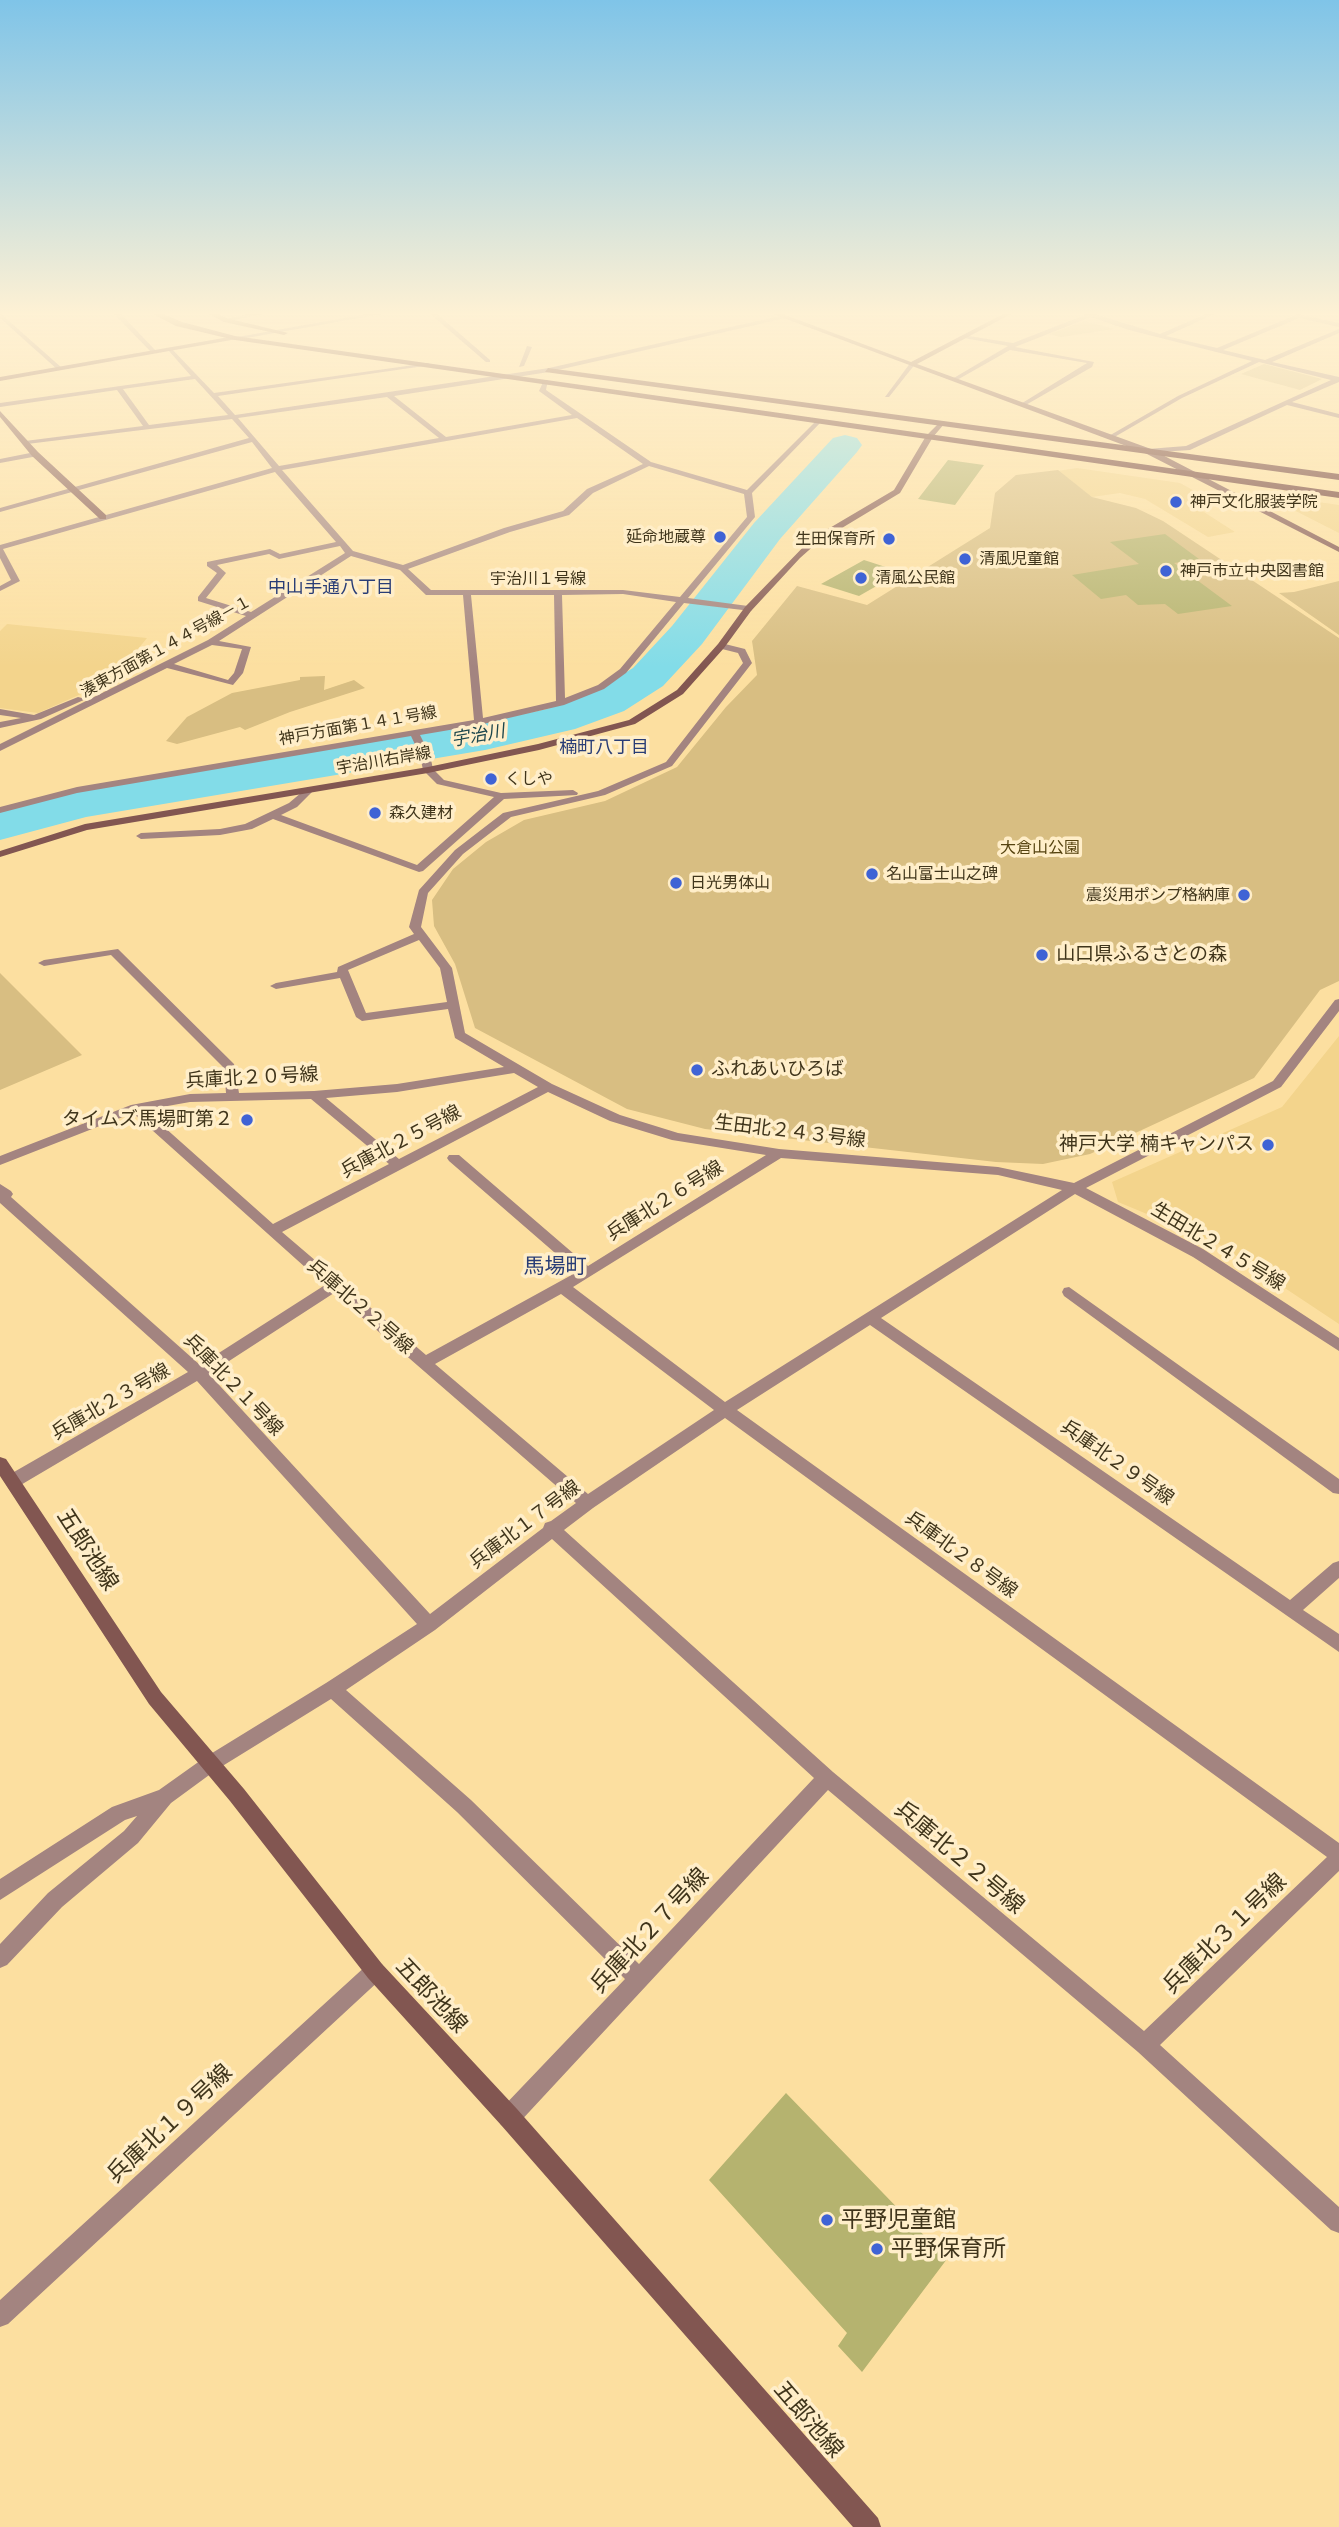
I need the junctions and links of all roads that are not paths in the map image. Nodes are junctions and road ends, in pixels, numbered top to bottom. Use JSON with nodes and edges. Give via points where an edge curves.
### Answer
{"nodes":[{"id":1,"x":17,"y":431,"type":"edge"},
{"id":2,"x":116,"y":431,"type":"edge"},
{"id":3,"x":246,"y":431,"type":"edge"},
{"id":4,"x":434,"y":431,"type":"edge"},
{"id":5,"x":491,"y":431,"type":"edge"},
{"id":6,"x":599,"y":431,"type":"edge"},
{"id":7,"x":814,"y":431,"type":"edge"},
{"id":8,"x":895,"y":431,"type":"edge"},
{"id":9,"x":935,"y":431,"type":"edge"},
{"id":10,"x":1000,"y":431,"type":"edge"},
{"id":11,"x":1090,"y":431,"type":"edge"},
{"id":12,"x":1121,"y":431,"type":"edge"},
{"id":13,"x":1223,"y":431,"type":"edge"},
{"id":14,"x":930,"y":436,"type":"junction"},
{"id":15,"x":1109,"y":438,"type":"junction"},
{"id":16,"x":254,"y":439,"type":"junction"},
{"id":17,"x":444,"y":439,"type":"junction"},
{"id":18,"x":27,"y":442,"type":"junction"},
{"id":19,"x":1148,"y":451,"type":"junction"},
{"id":20,"x":36,"y":454,"type":"junction"},
{"id":21,"x":0,"y":461,"type":"edge"},
{"id":22,"x":648,"y":464,"type":"junction"},
{"id":23,"x":276,"y":469,"type":"junction"},
{"id":24,"x":1197,"y":475,"type":"junction"},
{"id":25,"x":1339,"y":477,"type":"edge"},
{"id":26,"x":72,"y":490,"type":"junction"},
{"id":27,"x":748,"y":493,"type":"junction"},
{"id":28,"x":1339,"y":495,"type":"edge"},
{"id":29,"x":0,"y":510,"type":"edge"},
{"id":30,"x":103,"y":517,"type":"junction"},
{"id":31,"x":1339,"y":542,"type":"edge"},
{"id":32,"x":342,"y":543,"type":"junction"},
{"id":33,"x":1329,"y":545,"type":"junction"},
{"id":34,"x":0,"y":549,"type":"edge"},
{"id":35,"x":1339,"y":550,"type":"edge"},
{"id":36,"x":350,"y":553,"type":"junction"},
{"id":37,"x":403,"y":568,"type":"junction"},
{"id":38,"x":0,"y":589,"type":"edge"},
{"id":39,"x":467,"y":593,"type":"junction"},
{"id":40,"x":558,"y":593,"type":"junction"},
{"id":41,"x":687,"y":600,"type":"junction"},
{"id":42,"x":748,"y":609,"type":"junction"},
{"id":43,"x":254,"y":616,"type":"junction"},
{"id":44,"x":211,"y":642,"type":"junction"},
{"id":45,"x":721,"y":646,"type":"junction"},
{"id":46,"x":169,"y":665,"type":"junction"},
{"id":47,"x":119,"y":691,"type":"junction"},
{"id":48,"x":561,"y":703,"type":"junction"},
{"id":49,"x":0,"y":712,"type":"edge"},
{"id":50,"x":38,"y":717,"type":"junction"},
{"id":51,"x":479,"y":722,"type":"junction"},
{"id":52,"x":0,"y":725,"type":"edge"},
{"id":53,"x":415,"y":735,"type":"junction"},
{"id":54,"x":0,"y":748,"type":"edge"},
{"id":55,"x":428,"y":770,"type":"junction"},
{"id":56,"x":308,"y":790,"type":"junction"},
{"id":57,"x":601,"y":793,"type":"junction"},
{"id":58,"x":501,"y":796,"type":"junction"},
{"id":59,"x":0,"y":810,"type":"edge"},
{"id":60,"x":274,"y":817,"type":"junction"},
{"id":61,"x":141,"y":836,"type":"dead end"},
{"id":62,"x":0,"y":854,"type":"edge"},
{"id":63,"x":421,"y":935,"type":"junction"},
{"id":64,"x":44,"y":963,"type":"dead end"},
{"id":65,"x":344,"y":974,"type":"junction"},
{"id":66,"x":276,"y":986,"type":"dead end"},
{"id":67,"x":1339,"y":1003,"type":"edge"},
{"id":68,"x":453,"y":1005,"type":"junction"},
{"id":69,"x":513,"y":1069,"type":"junction"},
{"id":70,"x":548,"y":1087,"type":"junction"},
{"id":71,"x":314,"y":1095,"type":"junction"},
{"id":72,"x":233,"y":1098,"type":"junction"},
{"id":73,"x":135,"y":1108,"type":"junction"},
{"id":74,"x":779,"y":1153,"type":"junction"},
{"id":75,"x":454,"y":1158,"type":"dead end"},
{"id":76,"x":0,"y":1161,"type":"edge"},
{"id":77,"x":398,"y":1165,"type":"junction"},
{"id":78,"x":1075,"y":1188,"type":"junction"},
{"id":79,"x":0,"y":1189,"type":"edge"},
{"id":80,"x":272,"y":1231,"type":"junction"},
{"id":81,"x":587,"y":1273,"type":"junction"},
{"id":82,"x":334,"y":1286,"type":"junction"},
{"id":83,"x":561,"y":1286,"type":"junction"},
{"id":84,"x":1069,"y":1292,"type":"dead end"},
{"id":85,"x":871,"y":1318,"type":"junction"},
{"id":86,"x":1339,"y":1345,"type":"edge"},
{"id":87,"x":424,"y":1363,"type":"junction"},
{"id":88,"x":199,"y":1373,"type":"junction"},
{"id":89,"x":725,"y":1410,"type":"junction"},
{"id":90,"x":0,"y":1463,"type":"edge"},
{"id":91,"x":13,"y":1481,"type":"junction"},
{"id":92,"x":1339,"y":1488,"type":"edge"},
{"id":93,"x":587,"y":1503,"type":"junction"},
{"id":94,"x":551,"y":1528,"type":"junction"},
{"id":95,"x":1339,"y":1568,"type":"edge"},
{"id":96,"x":1291,"y":1610,"type":"junction"},
{"id":97,"x":429,"y":1625,"type":"junction"},
{"id":98,"x":1339,"y":1644,"type":"edge"},
{"id":99,"x":332,"y":1689,"type":"junction"},
{"id":100,"x":210,"y":1764,"type":"junction"},
{"id":101,"x":827,"y":1778,"type":"junction"},
{"id":102,"x":164,"y":1797,"type":"junction"},
{"id":103,"x":1339,"y":1856,"type":"edge"},
{"id":104,"x":0,"y":1890,"type":"edge"},
{"id":105,"x":0,"y":1958,"type":"edge"},
{"id":106,"x":375,"y":1971,"type":"junction"},
{"id":107,"x":639,"y":1979,"type":"junction"},
{"id":108,"x":1145,"y":2045,"type":"junction"},
{"id":109,"x":509,"y":2117,"type":"junction"},
{"id":110,"x":1339,"y":2222,"type":"edge"},
{"id":111,"x":0,"y":2316,"type":"edge"},
{"id":112,"x":869,"y":2527,"type":"edge"}],
"edges":[{"from":1,"to":18,"type":"street"},
{"from":2,"to":18,"type":"street"},
{"from":3,"to":16,"type":"street"},
{"from":4,"to":17,"type":"street"},
{"from":5,"to":17,"type":"street"},
{"from":6,"to":22,"type":"street"},
{"from":7,"to":27,"type":"street"},
{"from":8,"to":14,"type":"main road"},
{"from":9,"to":14,"type":"street","name":"宇治川右岸線"},
{"from":10,"to":19,"type":"main road"},
{"from":11,"to":15,"type":"street"},
{"from":12,"to":15,"type":"street"},
{"from":13,"to":19,"type":"street","via":[[1187,447]]},
{"from":14,"to":24,"type":"main road"},
{"from":14,"to":42,"type":"street","name":"宇治川右岸線","via":[[897,491],[814,541]]},
{"from":15,"to":19,"type":"street"},
{"from":16,"to":23,"type":"street"},
{"from":16,"to":26,"type":"street"},
{"from":17,"to":23,"type":"street"},
{"from":18,"to":20,"type":"street"},
{"from":19,"to":24,"type":"street"},
{"from":19,"to":25,"type":"main road"},
{"from":20,"to":21,"type":"street"},
{"from":20,"to":26,"type":"street"},
{"from":22,"to":27,"type":"street"},
{"from":22,"to":37,"type":"street","via":[[590,491],[566,513]]},
{"from":23,"to":30,"type":"street"},
{"from":23,"to":32,"type":"street"},
{"from":24,"to":28,"type":"main road"},
{"from":24,"to":33,"type":"street"},
{"from":26,"to":29,"type":"street"},
{"from":26,"to":30,"type":"street"},
{"from":27,"to":41,"type":"street","name":"神戸方面第１４１号線","via":[[751,517]]},
{"from":30,"to":34,"type":"street"},
{"from":31,"to":33,"type":"street"},
{"from":32,"to":36,"type":"street"},
{"from":32,"to":43,"type":"street","via":[[279,557],[270,551],[210,564],[222,573],[201,599]]},
{"from":33,"to":35,"type":"street"},
{"from":34,"to":38,"type":"street","via":[[16,582]]},
{"from":36,"to":37,"type":"street"},
{"from":36,"to":43,"type":"street","name":"湊東方面第１４４号線－１"},
{"from":37,"to":39,"type":"street","name":"宇治川１号線","via":[[429,593]]},
{"from":39,"to":40,"type":"street","name":"宇治川１号線"},
{"from":39,"to":51,"type":"street"},
{"from":40,"to":41,"type":"street","name":"宇治川１号線","via":[[623,592]]},
{"from":40,"to":48,"type":"street"},
{"from":41,"to":42,"type":"street","name":"宇治川１号線"},
{"from":41,"to":48,"type":"street","name":"神戸方面第１４１号線","via":[[623,671],[601,687]]},
{"from":42,"to":45,"type":"street","name":"宇治川右岸線"},
{"from":43,"to":44,"type":"street","name":"湊東方面第１４４号線－１"},
{"from":44,"to":46,"type":"street","name":"湊東方面第１４４号線－１"},
{"from":44,"to":46,"type":"street","via":[[247,648],[230,683]]},
{"from":45,"to":55,"type":"street","name":"宇治川右岸線","via":[[680,692],[632,722]]},
{"from":45,"to":57,"type":"street","via":[[742,651],[748,663],[669,764]]},
{"from":46,"to":47,"type":"street","name":"湊東方面第１４４号線－１"},
{"from":47,"to":50,"type":"street","via":[[109,687]]},
{"from":47,"to":54,"type":"street","name":"湊東方面第１４４号線－１"},
{"from":48,"to":51,"type":"street","name":"神戸方面第１４１号線"},
{"from":49,"to":50,"type":"street"},
{"from":50,"to":52,"type":"street"},
{"from":51,"to":53,"type":"street","name":"神戸方面第１４１号線"},
{"from":53,"to":55,"type":"street"},
{"from":53,"to":59,"type":"street","name":"神戸方面第１４１号線","via":[[77,790]]},
{"from":55,"to":56,"type":"street","name":"宇治川右岸線"},
{"from":55,"to":58,"type":"street","via":[[441,782]]},
{"from":56,"to":60,"type":"street"},
{"from":56,"to":62,"type":"street","name":"宇治川右岸線","via":[[85,827]]},
{"from":57,"to":58,"type":"street"},
{"from":57,"to":63,"type":"street","via":[[507,815],[469,844],[423,892],[415,927]]},
{"from":58,"to":60,"type":"street","via":[[419,869]]},
{"from":60,"to":61,"type":"street","via":[[220,832]]},
{"from":63,"to":65,"type":"street","via":[[341,969]]},
{"from":63,"to":68,"type":"street","name":"生田北２４３号線","via":[[446,968]]},
{"from":64,"to":72,"type":"street","via":[[114,951],[230,1067]]},
{"from":65,"to":66,"type":"street"},
{"from":65,"to":68,"type":"street","via":[[362,1017]]},
{"from":67,"to":78,"type":"street","name":"兵庫北１７号線","via":[[1277,1084]]},
{"from":68,"to":69,"type":"street","name":"生田北２４３号線","via":[[459,1035]]},
{"from":69,"to":70,"type":"street","name":"生田北２４３号線"},
{"from":69,"to":71,"type":"street","name":"兵庫北２０号線","via":[[397,1088]]},
{"from":70,"to":74,"type":"street","name":"生田北２４３号線","via":[[615,1118],[677,1137]]},
{"from":70,"to":77,"type":"street","name":"兵庫北２５号線"},
{"from":71,"to":72,"type":"street","name":"兵庫北２０号線"},
{"from":71,"to":77,"type":"street"},
{"from":72,"to":73,"type":"street","name":"兵庫北２０号線","via":[[190,1098]]},
{"from":73,"to":76,"type":"street","name":"兵庫北２０号線"},
{"from":73,"to":80,"type":"street","name":"兵庫北２２号線"},
{"from":74,"to":78,"type":"street","name":"生田北２４３号線","via":[[998,1171]]},
{"from":74,"to":81,"type":"street","name":"兵庫北２６号線"},
{"from":75,"to":81,"type":"street"},
{"from":77,"to":80,"type":"street","name":"兵庫北２５号線"},
{"from":78,"to":85,"type":"street","name":"兵庫北１７号線"},
{"from":78,"to":86,"type":"street","name":"生田北２４５号線","via":[[1198,1253]]},
{"from":79,"to":88,"type":"street","name":"兵庫北２１号線","via":[[6,1194],[1,1196]]},
{"from":80,"to":82,"type":"street","name":"兵庫北２２号線"},
{"from":81,"to":83,"type":"street","name":"兵庫北２６号線"},
{"from":82,"to":87,"type":"street","name":"兵庫北２２号線"},
{"from":82,"to":88,"type":"street","name":"兵庫北２３号線"},
{"from":83,"to":87,"type":"street","name":"兵庫北２６号線"},
{"from":83,"to":89,"type":"street","name":"兵庫北２８号線"},
{"from":84,"to":92,"type":"street"},
{"from":85,"to":89,"type":"street","name":"兵庫北１７号線"},
{"from":85,"to":96,"type":"street","name":"兵庫北２９号線"},
{"from":87,"to":93,"type":"street","name":"兵庫北２２号線"},
{"from":88,"to":91,"type":"street","name":"兵庫北２３号線"},
{"from":88,"to":97,"type":"street","name":"兵庫北２１号線"},
{"from":89,"to":93,"type":"street","name":"兵庫北１７号線"},
{"from":89,"to":103,"type":"street","name":"兵庫北２８号線"},
{"from":90,"to":91,"type":"street","name":"五郎池線"},
{"from":91,"to":100,"type":"street","name":"五郎池線","via":[[155,1698]]},
{"from":93,"to":94,"type":"street","name":"兵庫北１７号線"},
{"from":94,"to":97,"type":"street","name":"兵庫北１７号線"},
{"from":94,"to":101,"type":"street","name":"兵庫北２２号線"},
{"from":95,"to":96,"type":"street"},
{"from":96,"to":98,"type":"street","name":"兵庫北２９号線"},
{"from":97,"to":99,"type":"street","name":"兵庫北１７号線"},
{"from":99,"to":100,"type":"street","name":"兵庫北１７号線"},
{"from":99,"to":107,"type":"street","via":[[464,1806]]},
{"from":100,"to":102,"type":"street","name":"兵庫北１７号線"},
{"from":100,"to":106,"type":"street","name":"五郎池線"},
{"from":101,"to":107,"type":"street","name":"兵庫北２７号線"},
{"from":101,"to":108,"type":"street","name":"兵庫北２２号線"},
{"from":102,"to":104,"type":"street","name":"兵庫北１７号線","via":[[119,1813]]},
{"from":102,"to":105,"type":"street","via":[[131,1837],[55,1900]]},
{"from":103,"to":108,"type":"street","name":"兵庫北３１号線"},
{"from":106,"to":109,"type":"street","name":"五郎池線"},
{"from":106,"to":111,"type":"street","name":"兵庫北１９号線"},
{"from":107,"to":109,"type":"street","name":"兵庫北２７号線"},
{"from":108,"to":110,"type":"street","name":"兵庫北２２号線"},
{"from":109,"to":112,"type":"street","name":"五郎池線"}]}
